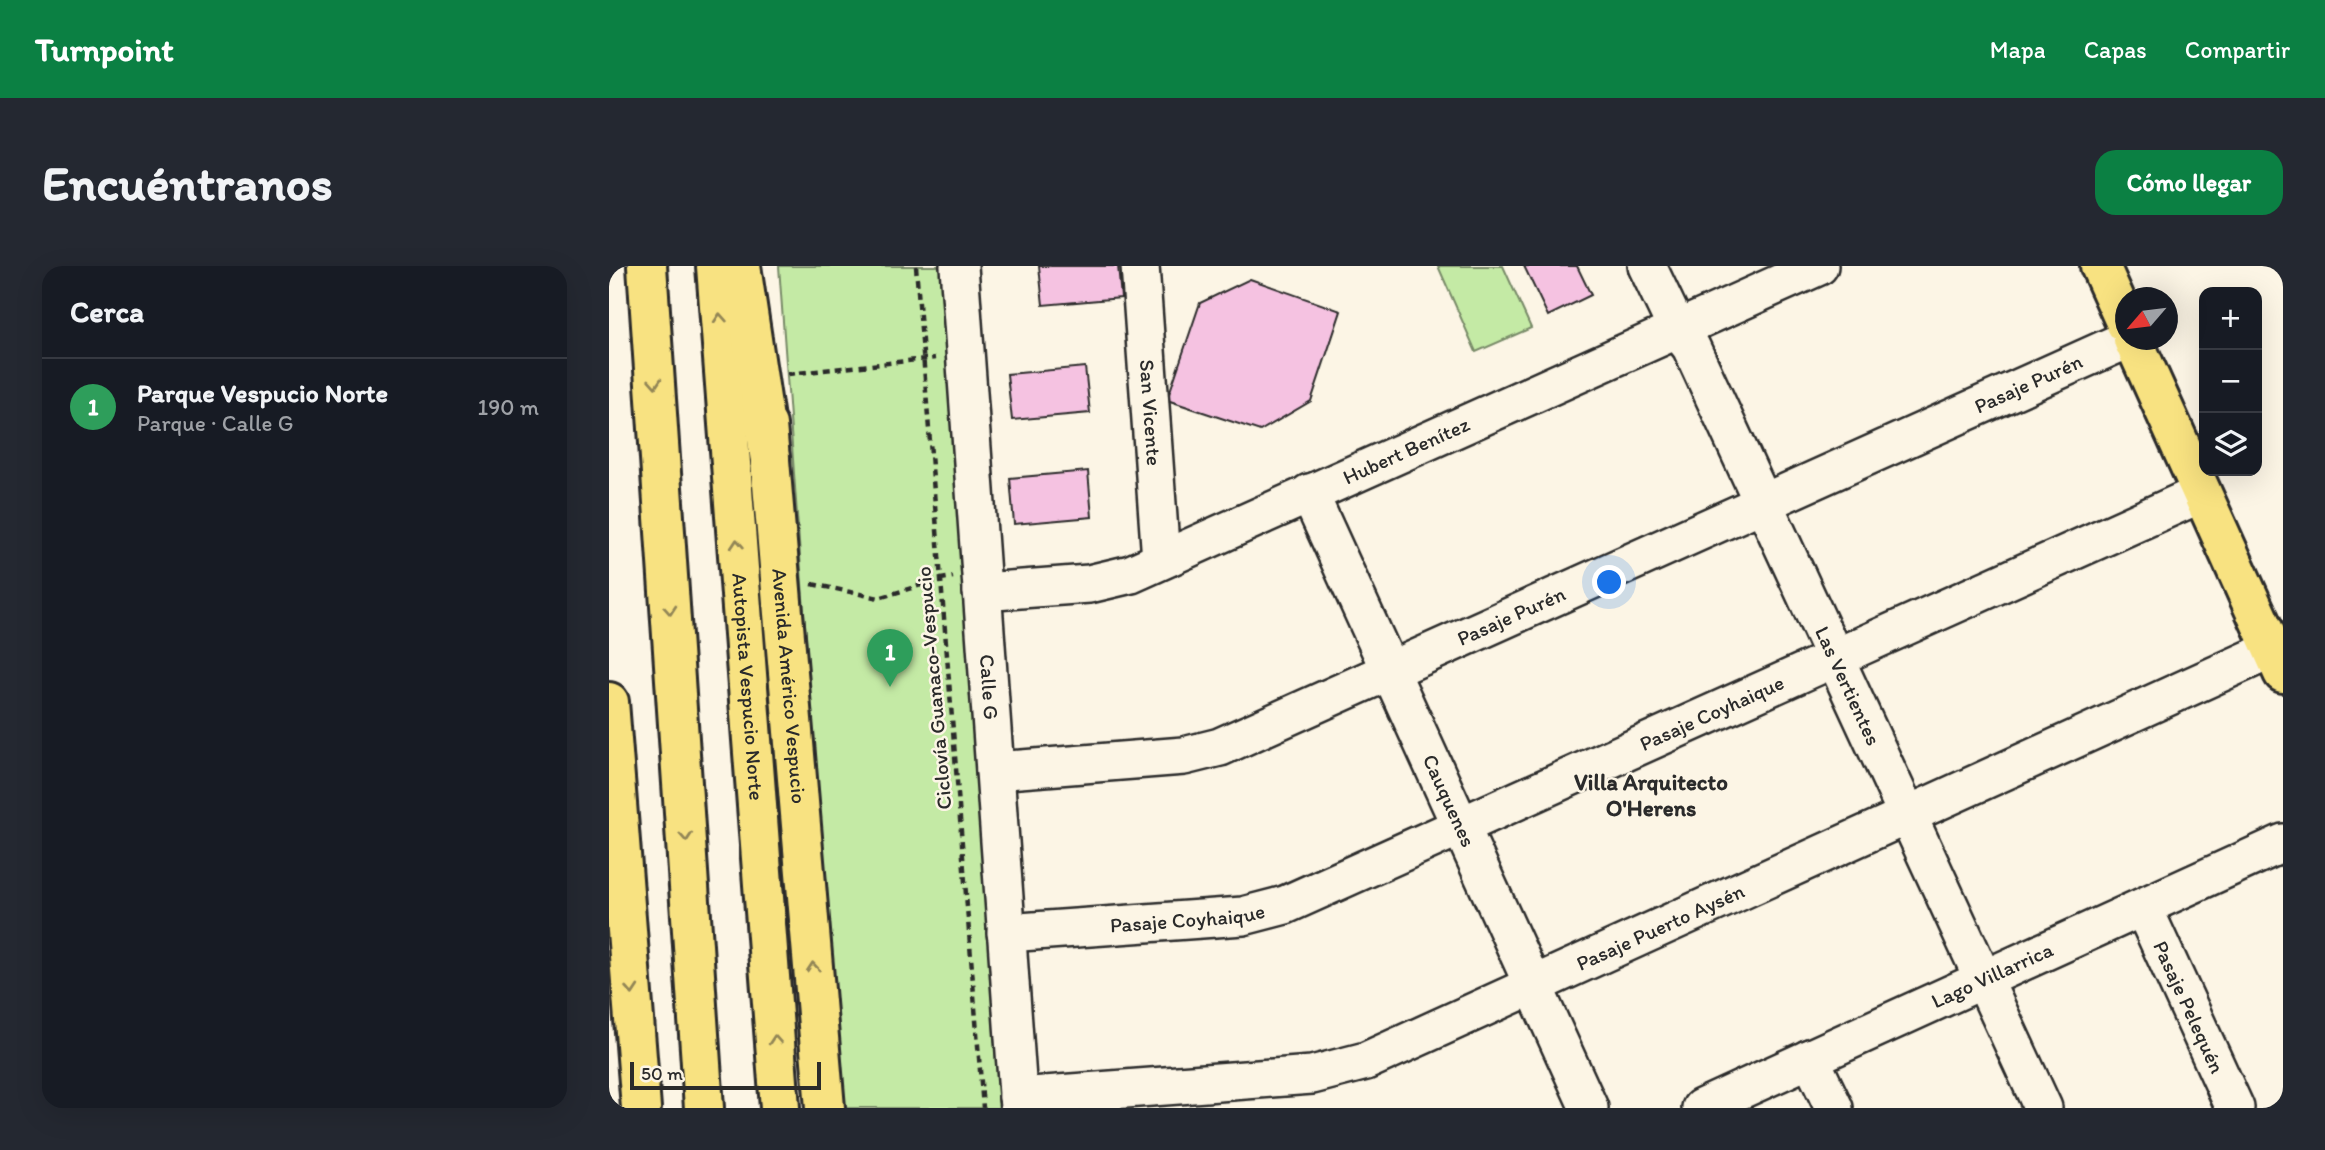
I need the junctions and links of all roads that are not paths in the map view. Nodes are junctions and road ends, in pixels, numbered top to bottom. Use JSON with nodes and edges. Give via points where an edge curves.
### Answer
{"nodes":[{"id":1,"x":647,"y":266,"type":"edge"},
{"id":2,"x":716,"y":266,"type":"edge"},
{"id":3,"x":741,"y":266,"type":"edge"},
{"id":4,"x":756,"y":266,"type":"edge"},
{"id":5,"x":959,"y":266,"type":"edge"},
{"id":6,"x":1140,"y":266,"type":"edge"},
{"id":7,"x":1647,"y":266,"type":"edge"},
{"id":8,"x":1819,"y":266,"type":"edge"},
{"id":9,"x":2100,"y":266,"type":"edge"},
{"id":10,"x":2115,"y":299,"type":"edge"},
{"id":11,"x":1677,"y":329,"type":"junction"},
{"id":12,"x":2115,"y":345,"type":"edge"},
{"id":13,"x":2138,"y":350,"type":"edge"},
{"id":14,"x":770,"y":459,"type":"junction"},
{"id":15,"x":1309,"y":493,"type":"junction"},
{"id":16,"x":2202,"y":493,"type":"junction"},
{"id":17,"x":1763,"y":503,"type":"junction"},
{"id":18,"x":1161,"y":560,"type":"junction"},
{"id":19,"x":982,"y":583,"type":"junction"},
{"id":20,"x":1835,"y":658,"type":"junction"},
{"id":21,"x":2278,"y":661,"type":"edge"},
{"id":22,"x":1390,"y":671,"type":"junction"},
{"id":23,"x":609,"y":702,"type":"edge"},
{"id":24,"x":995,"y":771,"type":"junction"},
{"id":25,"x":1907,"y":815,"type":"junction"},
{"id":26,"x":1460,"y":827,"type":"junction"},
{"id":27,"x":2283,"y":843,"type":"edge"},
{"id":28,"x":2143,"y":907,"type":"junction"},
{"id":29,"x":1006,"y":933,"type":"junction"},
{"id":30,"x":1984,"y":980,"type":"junction"},
{"id":31,"x":1533,"y":985,"type":"junction"},
{"id":32,"x":1810,"y":1058,"type":"junction"},
{"id":33,"x":1018,"y":1103,"type":"edge"},
{"id":34,"x":641,"y":1108,"type":"edge"},
{"id":35,"x":704,"y":1108,"type":"edge"},
{"id":36,"x":780,"y":1108,"type":"edge"},
{"id":37,"x":825,"y":1108,"type":"edge"},
{"id":38,"x":1589,"y":1108,"type":"edge"},
{"id":39,"x":1701,"y":1108,"type":"edge"},
{"id":40,"x":1834,"y":1108,"type":"edge"},
{"id":41,"x":2043,"y":1108,"type":"edge"},
{"id":42,"x":2235,"y":1108,"type":"edge"}],
"edges":[{"from":1,"to":35,"type":"main road","one_way":true},
{"from":36,"to":2,"type":"main road","name":"Autopista Vespucio Norte","one_way":true},
{"from":3,"to":14,"type":"main road"},
{"from":4,"to":14,"type":"main road","name":"Avenida Américo Vespucio"},
{"from":5,"to":19,"type":"street","name":"Calle G"},
{"from":6,"to":18,"type":"street","name":"San Vicente"},
{"from":7,"to":11,"type":"street","name":"Las Vertientes"},
{"from":8,"to":11,"type":"street","name":"Hubert Benítez"},
{"from":9,"to":10,"type":"main road"},
{"from":11,"to":15,"type":"street","name":"Hubert Benítez"},
{"from":11,"to":17,"type":"street","name":"Las Vertientes","via":[[1691,347]]},
{"from":12,"to":17,"type":"street","name":"Pasaje Purén"},
{"from":13,"to":16,"type":"main road"},
{"from":37,"to":14,"type":"main road","name":"Avenida Américo Vespucio","one_way":true},
{"from":15,"to":18,"type":"street","name":"Hubert Benítez"},
{"from":15,"to":22,"type":"street","name":"Cauquenes"},
{"from":16,"to":20,"type":"street","name":"Pasaje Coyhaique"},
{"from":16,"to":21,"type":"main road"},
{"from":17,"to":20,"type":"street","name":"Las Vertientes"},
{"from":17,"to":22,"type":"street","name":"Pasaje Purén"},
{"from":18,"to":19,"type":"street","name":"Hubert Benítez","via":[[1107,582]]},
{"from":19,"to":24,"type":"street","name":"Calle G"},
{"from":20,"to":25,"type":"street","name":"Las Vertientes"},
{"from":20,"to":26,"type":"street","name":"Pasaje Coyhaique"},
{"from":21,"to":25,"type":"street","name":"Pasaje Puerto Aysén"},
{"from":22,"to":24,"type":"street","name":"Pasaje Purén","via":[[1203,752]]},
{"from":22,"to":26,"type":"street","name":"Cauquenes"},
{"from":23,"to":34,"type":"main road","one_way":true},
{"from":24,"to":29,"type":"street","name":"Calle G"},
{"from":25,"to":30,"type":"street","name":"Las Vertientes"},
{"from":25,"to":31,"type":"street","name":"Pasaje Puerto Aysén"},
{"from":26,"to":29,"type":"street","name":"Pasaje Coyhaique","via":[[1266,911]]},
{"from":26,"to":31,"type":"street","name":"Cauquenes"},
{"from":27,"to":28,"type":"street","name":"Lago Villarrica"},
{"from":28,"to":30,"type":"street","name":"Lago Villarrica"},
{"from":28,"to":42,"type":"street","name":"Pasaje Pelequén"},
{"from":29,"to":33,"type":"street","name":"Calle G"},
{"from":30,"to":32,"type":"street","name":"Lago Villarrica"},
{"from":30,"to":41,"type":"street","name":"Las Vertientes"},
{"from":31,"to":33,"type":"street","name":"Pasaje Puerto Aysén","via":[[1341,1069],[1282,1079]]},
{"from":31,"to":38,"type":"street","name":"Cauquenes"},
{"from":32,"to":39,"type":"street","name":"Lago Villarrica"},
{"from":32,"to":40,"type":"street"}]}
